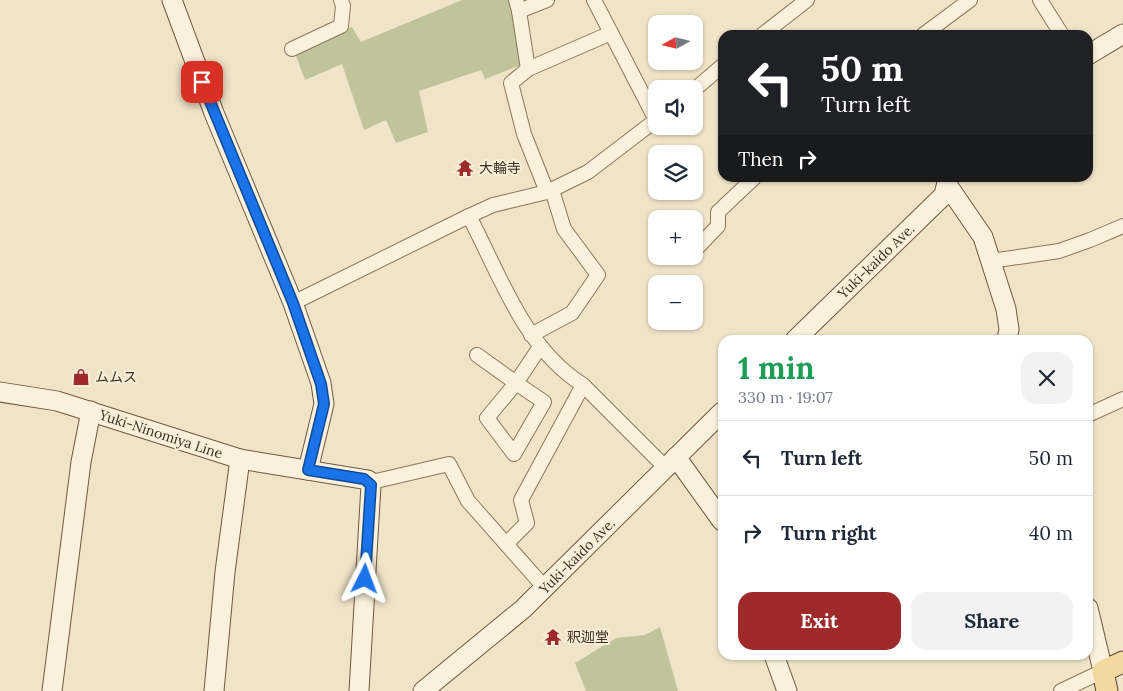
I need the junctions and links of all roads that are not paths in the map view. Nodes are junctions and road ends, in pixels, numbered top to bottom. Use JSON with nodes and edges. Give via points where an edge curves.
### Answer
{"nodes":[{"id":1,"x":172,"y":0,"type":"edge"},
{"id":2,"x":341,"y":0,"type":"edge"},
{"id":3,"x":547,"y":0,"type":"edge"},
{"id":4,"x":594,"y":0,"type":"edge"},
{"id":5,"x":807,"y":0,"type":"edge"},
{"id":6,"x":970,"y":0,"type":"edge"},
{"id":7,"x":1040,"y":0,"type":"edge"},
{"id":8,"x":518,"y":5,"type":"edge"},
{"id":9,"x":768,"y":30,"type":"edge"},
{"id":10,"x":930,"y":30,"type":"edge"},
{"id":11,"x":1059,"y":30,"type":"edge"},
{"id":12,"x":611,"y":33,"type":"junction"},
{"id":13,"x":1123,"y":34,"type":"edge"},
{"id":14,"x":292,"y":48,"type":"dead end"},
{"id":15,"x":1093,"y":52,"type":"edge"},
{"id":16,"x":528,"y":69,"type":"junction"},
{"id":17,"x":718,"y":69,"type":"edge"},
{"id":18,"x":703,"y":82,"type":"edge"},
{"id":19,"x":648,"y":105,"type":"edge"},
{"id":20,"x":648,"y":126,"type":"edge"},
{"id":21,"x":750,"y":182,"type":"edge"},
{"id":22,"x":948,"y":182,"type":"edge"},
{"id":23,"x":550,"y":191,"type":"junction"},
{"id":24,"x":469,"y":216,"type":"junction"},
{"id":25,"x":1123,"y":226,"type":"edge"},
{"id":26,"x":703,"y":242,"type":"edge"},
{"id":27,"x":991,"y":261,"type":"junction"},
{"id":28,"x":293,"y":303,"type":"junction"},
{"id":29,"x":531,"y":335,"type":"junction"},
{"id":30,"x":800,"y":335,"type":"edge"},
{"id":31,"x":1008,"y":335,"type":"edge"},
{"id":32,"x":540,"y":347,"type":"junction"},
{"id":33,"x":477,"y":355,"type":"dead end"},
{"id":34,"x":516,"y":383,"type":"junction"},
{"id":35,"x":583,"y":386,"type":"junction"},
{"id":36,"x":0,"y":392,"type":"edge"},
{"id":37,"x":1123,"y":399,"type":"edge"},
{"id":38,"x":90,"y":411,"type":"junction"},
{"id":39,"x":1093,"y":413,"type":"edge"},
{"id":40,"x":718,"y":416,"type":"edge"},
{"id":41,"x":240,"y":459,"type":"junction"},
{"id":42,"x":671,"y":462,"type":"junction"},
{"id":43,"x":308,"y":470,"type":"junction"},
{"id":44,"x":368,"y":480,"type":"junction"},
{"id":45,"x":718,"y":516,"type":"edge"},
{"id":46,"x":506,"y":544,"type":"junction"},
{"id":47,"x":545,"y":588,"type":"junction"},
{"id":48,"x":1093,"y":629,"type":"edge"},
{"id":49,"x":776,"y":660,"type":"edge"},
{"id":50,"x":1123,"y":662,"type":"edge"},
{"id":51,"x":1105,"y":681,"type":"edge"},
{"id":52,"x":430,"y":689,"type":"edge"},
{"id":53,"x":52,"y":691,"type":"edge"},
{"id":54,"x":214,"y":691,"type":"edge"},
{"id":55,"x":359,"y":691,"type":"edge"},
{"id":56,"x":786,"y":691,"type":"edge"},
{"id":57,"x":1061,"y":691,"type":"edge"}],
"edges":[{"from":1,"to":28,"type":"street","via":[[214,113]]},
{"from":2,"to":14,"type":"street","via":[[341,26]]},
{"from":3,"to":8,"type":"street"},
{"from":4,"to":12,"type":"street"},
{"from":5,"to":9,"type":"street"},
{"from":6,"to":10,"type":"street"},
{"from":7,"to":11,"type":"street"},
{"from":8,"to":16,"type":"street"},
{"from":12,"to":16,"type":"street"},
{"from":12,"to":19,"type":"street"},
{"from":13,"to":15,"type":"street"},
{"from":16,"to":23,"type":"street","via":[[511,83],[524,134]]},
{"from":17,"to":18,"type":"street"},
{"from":20,"to":23,"type":"street","via":[[588,172]]},
{"from":21,"to":26,"type":"street","via":[[718,212],[718,226]]},
{"from":22,"to":27,"type":"street","via":[[983,237]]},
{"from":22,"to":30,"type":"street","name":"Yuki-kaido Ave.","via":[[944,195]]},
{"from":23,"to":24,"type":"street","via":[[493,205]]},
{"from":23,"to":29,"type":"street","via":[[564,229],[598,275],[572,314]]},
{"from":24,"to":28,"type":"street"},
{"from":24,"to":29,"type":"street"},
{"from":25,"to":27,"type":"street","via":[[1059,251]]},
{"from":27,"to":31,"type":"street","via":[[1006,310]]},
{"from":28,"to":43,"type":"street","via":[[324,404]]},
{"from":29,"to":32,"type":"street"},
{"from":32,"to":34,"type":"street"},
{"from":32,"to":35,"type":"street","via":[[567,375]]},
{"from":33,"to":34,"type":"street"},
{"from":34,"to":34,"type":"street","via":[[487,418],[514,454],[544,402]]},
{"from":35,"to":42,"type":"street"},
{"from":35,"to":46,"type":"street","via":[[520,500],[527,523]]},
{"from":36,"to":38,"type":"street","name":"Yuki-Ninomiya Line","via":[[57,401]]},
{"from":37,"to":39,"type":"street"},
{"from":38,"to":41,"type":"street","name":"Yuki-Ninomiya Line"},
{"from":38,"to":53,"type":"street"},
{"from":40,"to":42,"type":"street","name":"Yuki-kaido Ave."},
{"from":41,"to":43,"type":"street"},
{"from":41,"to":54,"type":"street","name":"Yuki-Ninomiya Line"},
{"from":42,"to":45,"type":"street"},
{"from":42,"to":47,"type":"street","name":"Yuki-kaido Ave."},
{"from":43,"to":44,"type":"street"},
{"from":44,"to":46,"type":"street","via":[[376,481],[449,464],[468,501]]},
{"from":44,"to":55,"type":"street","via":[[371,485]]},
{"from":46,"to":47,"type":"street"},
{"from":47,"to":52,"type":"street","name":"Yuki-kaido Ave."},
{"from":48,"to":51,"type":"street"},
{"from":49,"to":56,"type":"street"},
{"from":50,"to":51,"type":"main road"},
{"from":51,"to":57,"type":"street"}]}
